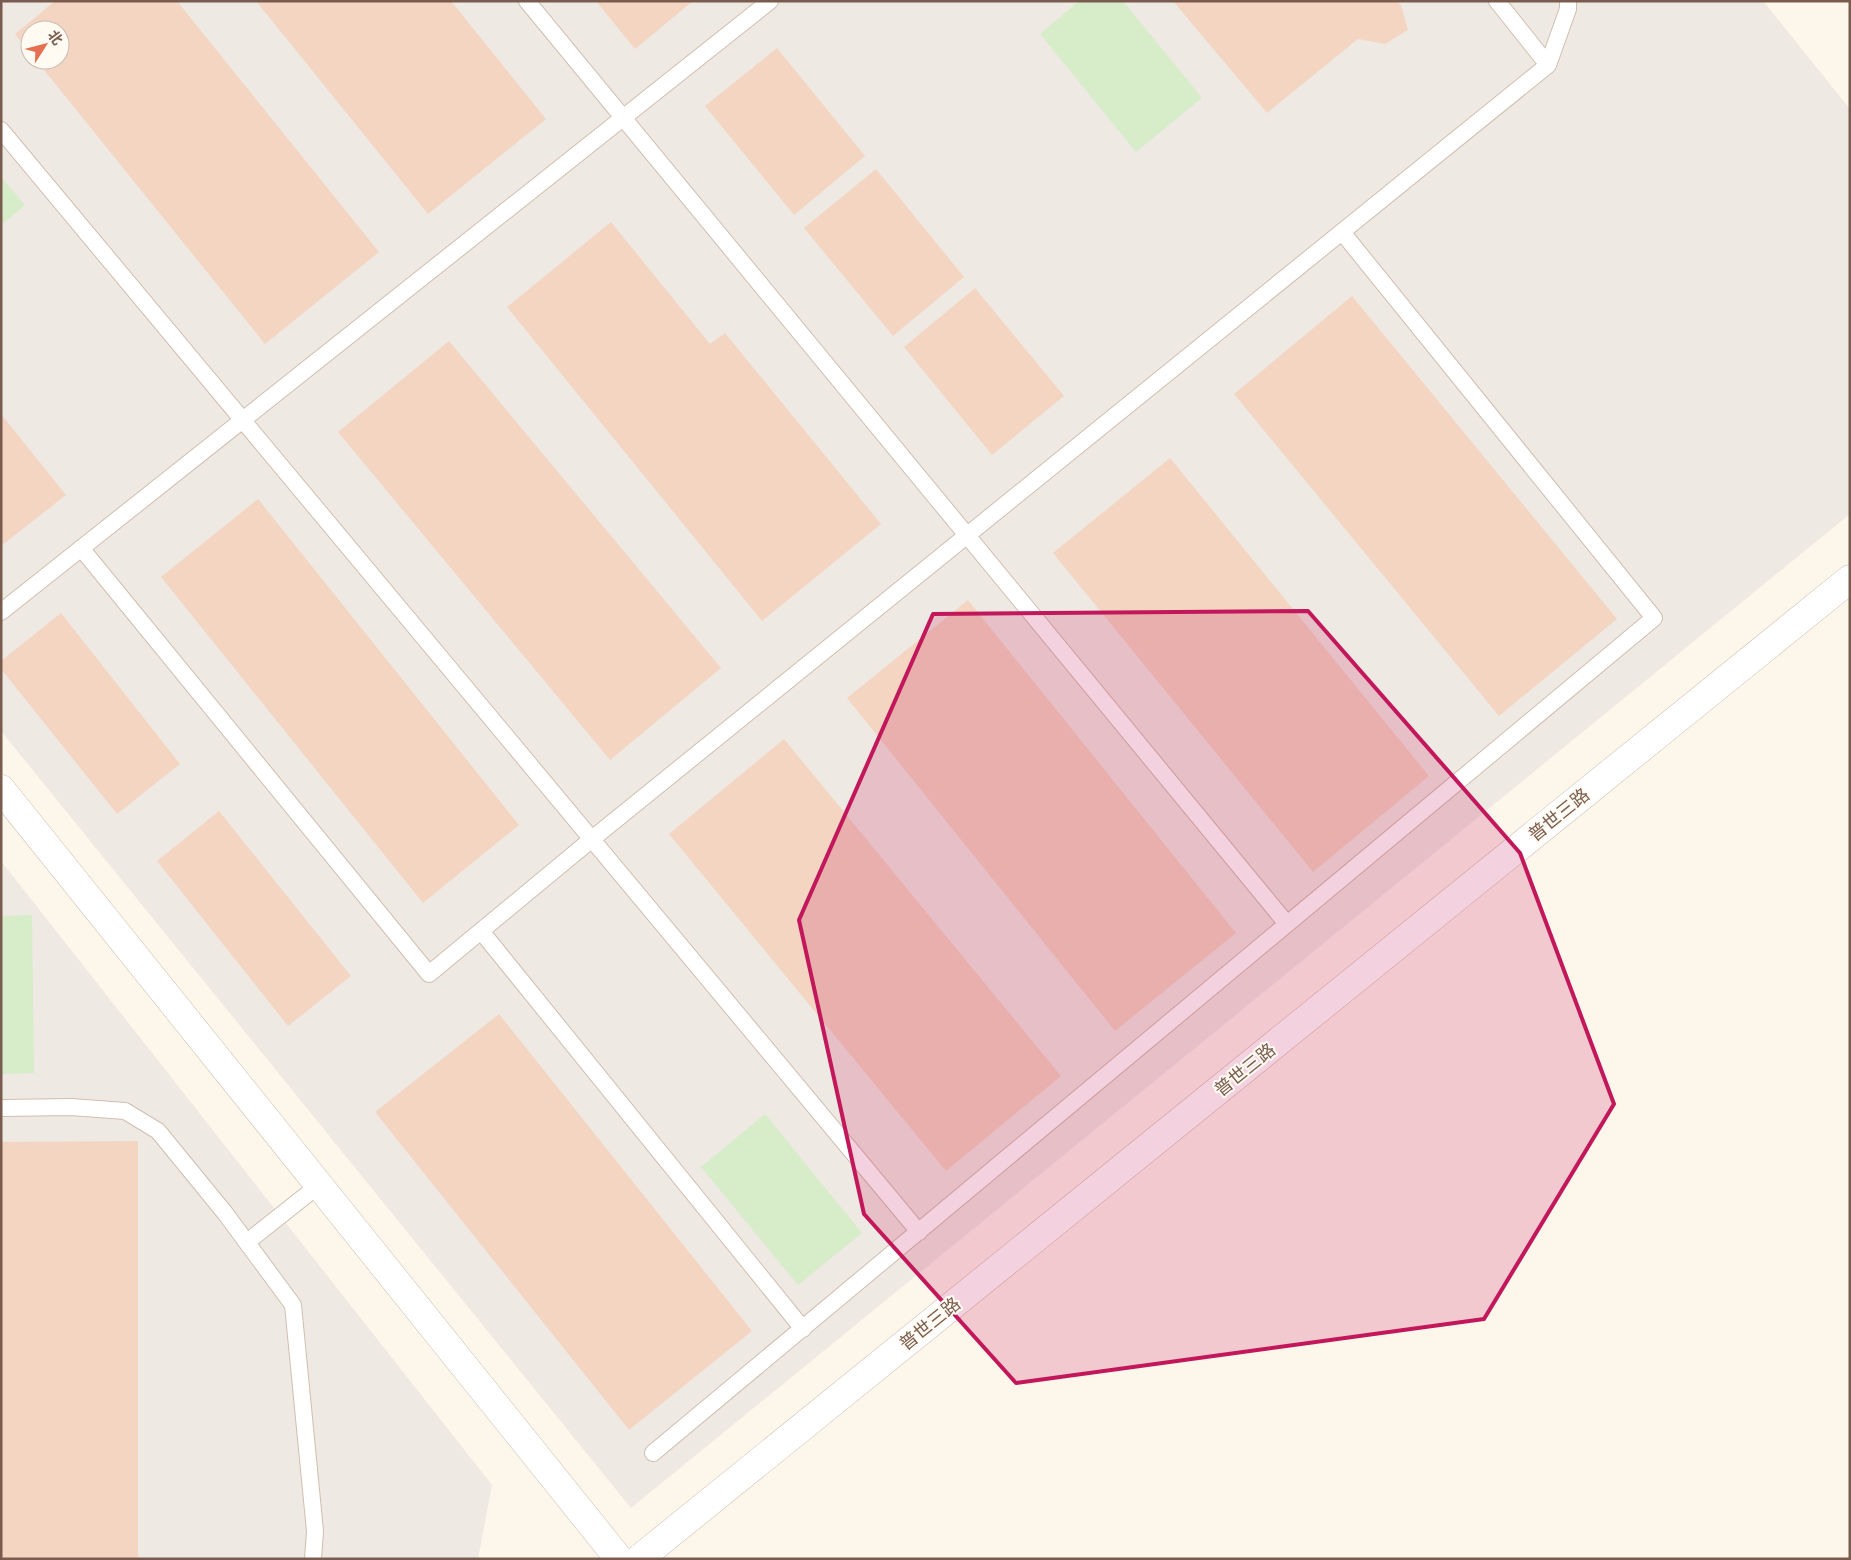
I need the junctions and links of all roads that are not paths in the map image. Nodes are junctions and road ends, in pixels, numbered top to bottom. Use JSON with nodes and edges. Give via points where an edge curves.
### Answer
{"nodes":[{"id":1,"x":527,"y":1,"type":"edge"},
{"id":2,"x":770,"y":1,"type":"edge"},
{"id":3,"x":1497,"y":1,"type":"edge"},
{"id":4,"x":1568,"y":1,"type":"edge"},
{"id":5,"x":1548,"y":65,"type":"junction"},
{"id":6,"x":623,"y":118,"type":"junction"},
{"id":7,"x":1,"y":130,"type":"edge"},
{"id":8,"x":1342,"y":232,"type":"junction"},
{"id":9,"x":243,"y":420,"type":"junction"},
{"id":10,"x":968,"y":535,"type":"junction"},
{"id":11,"x":81,"y":548,"type":"junction"},
{"id":12,"x":1850,"y":579,"type":"edge"},
{"id":13,"x":1,"y":612,"type":"edge"},
{"id":14,"x":1,"y":789,"type":"edge"},
{"id":15,"x":592,"y":839,"type":"junction"},
{"id":16,"x":1287,"y":924,"type":"junction"},
{"id":17,"x":481,"y":931,"type":"junction"},
{"id":18,"x":1,"y":1108,"type":"edge"},
{"id":19,"x":319,"y":1185,"type":"junction"},
{"id":20,"x":919,"y":1232,"type":"junction"},
{"id":21,"x":247,"y":1242,"type":"junction"},
{"id":22,"x":803,"y":1329,"type":"junction"},
{"id":23,"x":653,"y":1454,"type":"dead end"},
{"id":24,"x":313,"y":1559,"type":"edge"},
{"id":25,"x":619,"y":1559,"type":"edge"},
{"id":26,"x":639,"y":1559,"type":"edge"}],
"edges":[{"from":1,"to":6,"type":"lane"},
{"from":2,"to":6,"type":"lane"},
{"from":3,"to":5,"type":"lane"},
{"from":4,"to":5,"type":"lane"},
{"from":5,"to":8,"type":"lane"},
{"from":6,"to":9,"type":"lane"},
{"from":6,"to":10,"type":"lane"},
{"from":7,"to":9,"type":"lane"},
{"from":8,"to":10,"type":"lane"},
{"from":8,"to":16,"type":"lane","via":[[1654,618]]},
{"from":9,"to":11,"type":"lane"},
{"from":9,"to":15,"type":"lane"},
{"from":10,"to":15,"type":"lane"},
{"from":10,"to":16,"type":"lane"},
{"from":11,"to":13,"type":"lane"},
{"from":11,"to":17,"type":"lane","via":[[429,974]]},
{"from":12,"to":26,"type":"street","name":"普世三路"},
{"from":14,"to":19,"type":"street"},
{"from":15,"to":17,"type":"lane"},
{"from":15,"to":20,"type":"lane"},
{"from":16,"to":20,"type":"lane"},
{"from":17,"to":22,"type":"lane"},
{"from":18,"to":21,"type":"lane","via":[[71,1107],[125,1111],[158,1131]]},
{"from":19,"to":21,"type":"lane"},
{"from":19,"to":25,"type":"street"},
{"from":20,"to":22,"type":"lane"},
{"from":21,"to":24,"type":"lane","via":[[293,1305],[315,1531]]},
{"from":22,"to":23,"type":"lane"}]}
